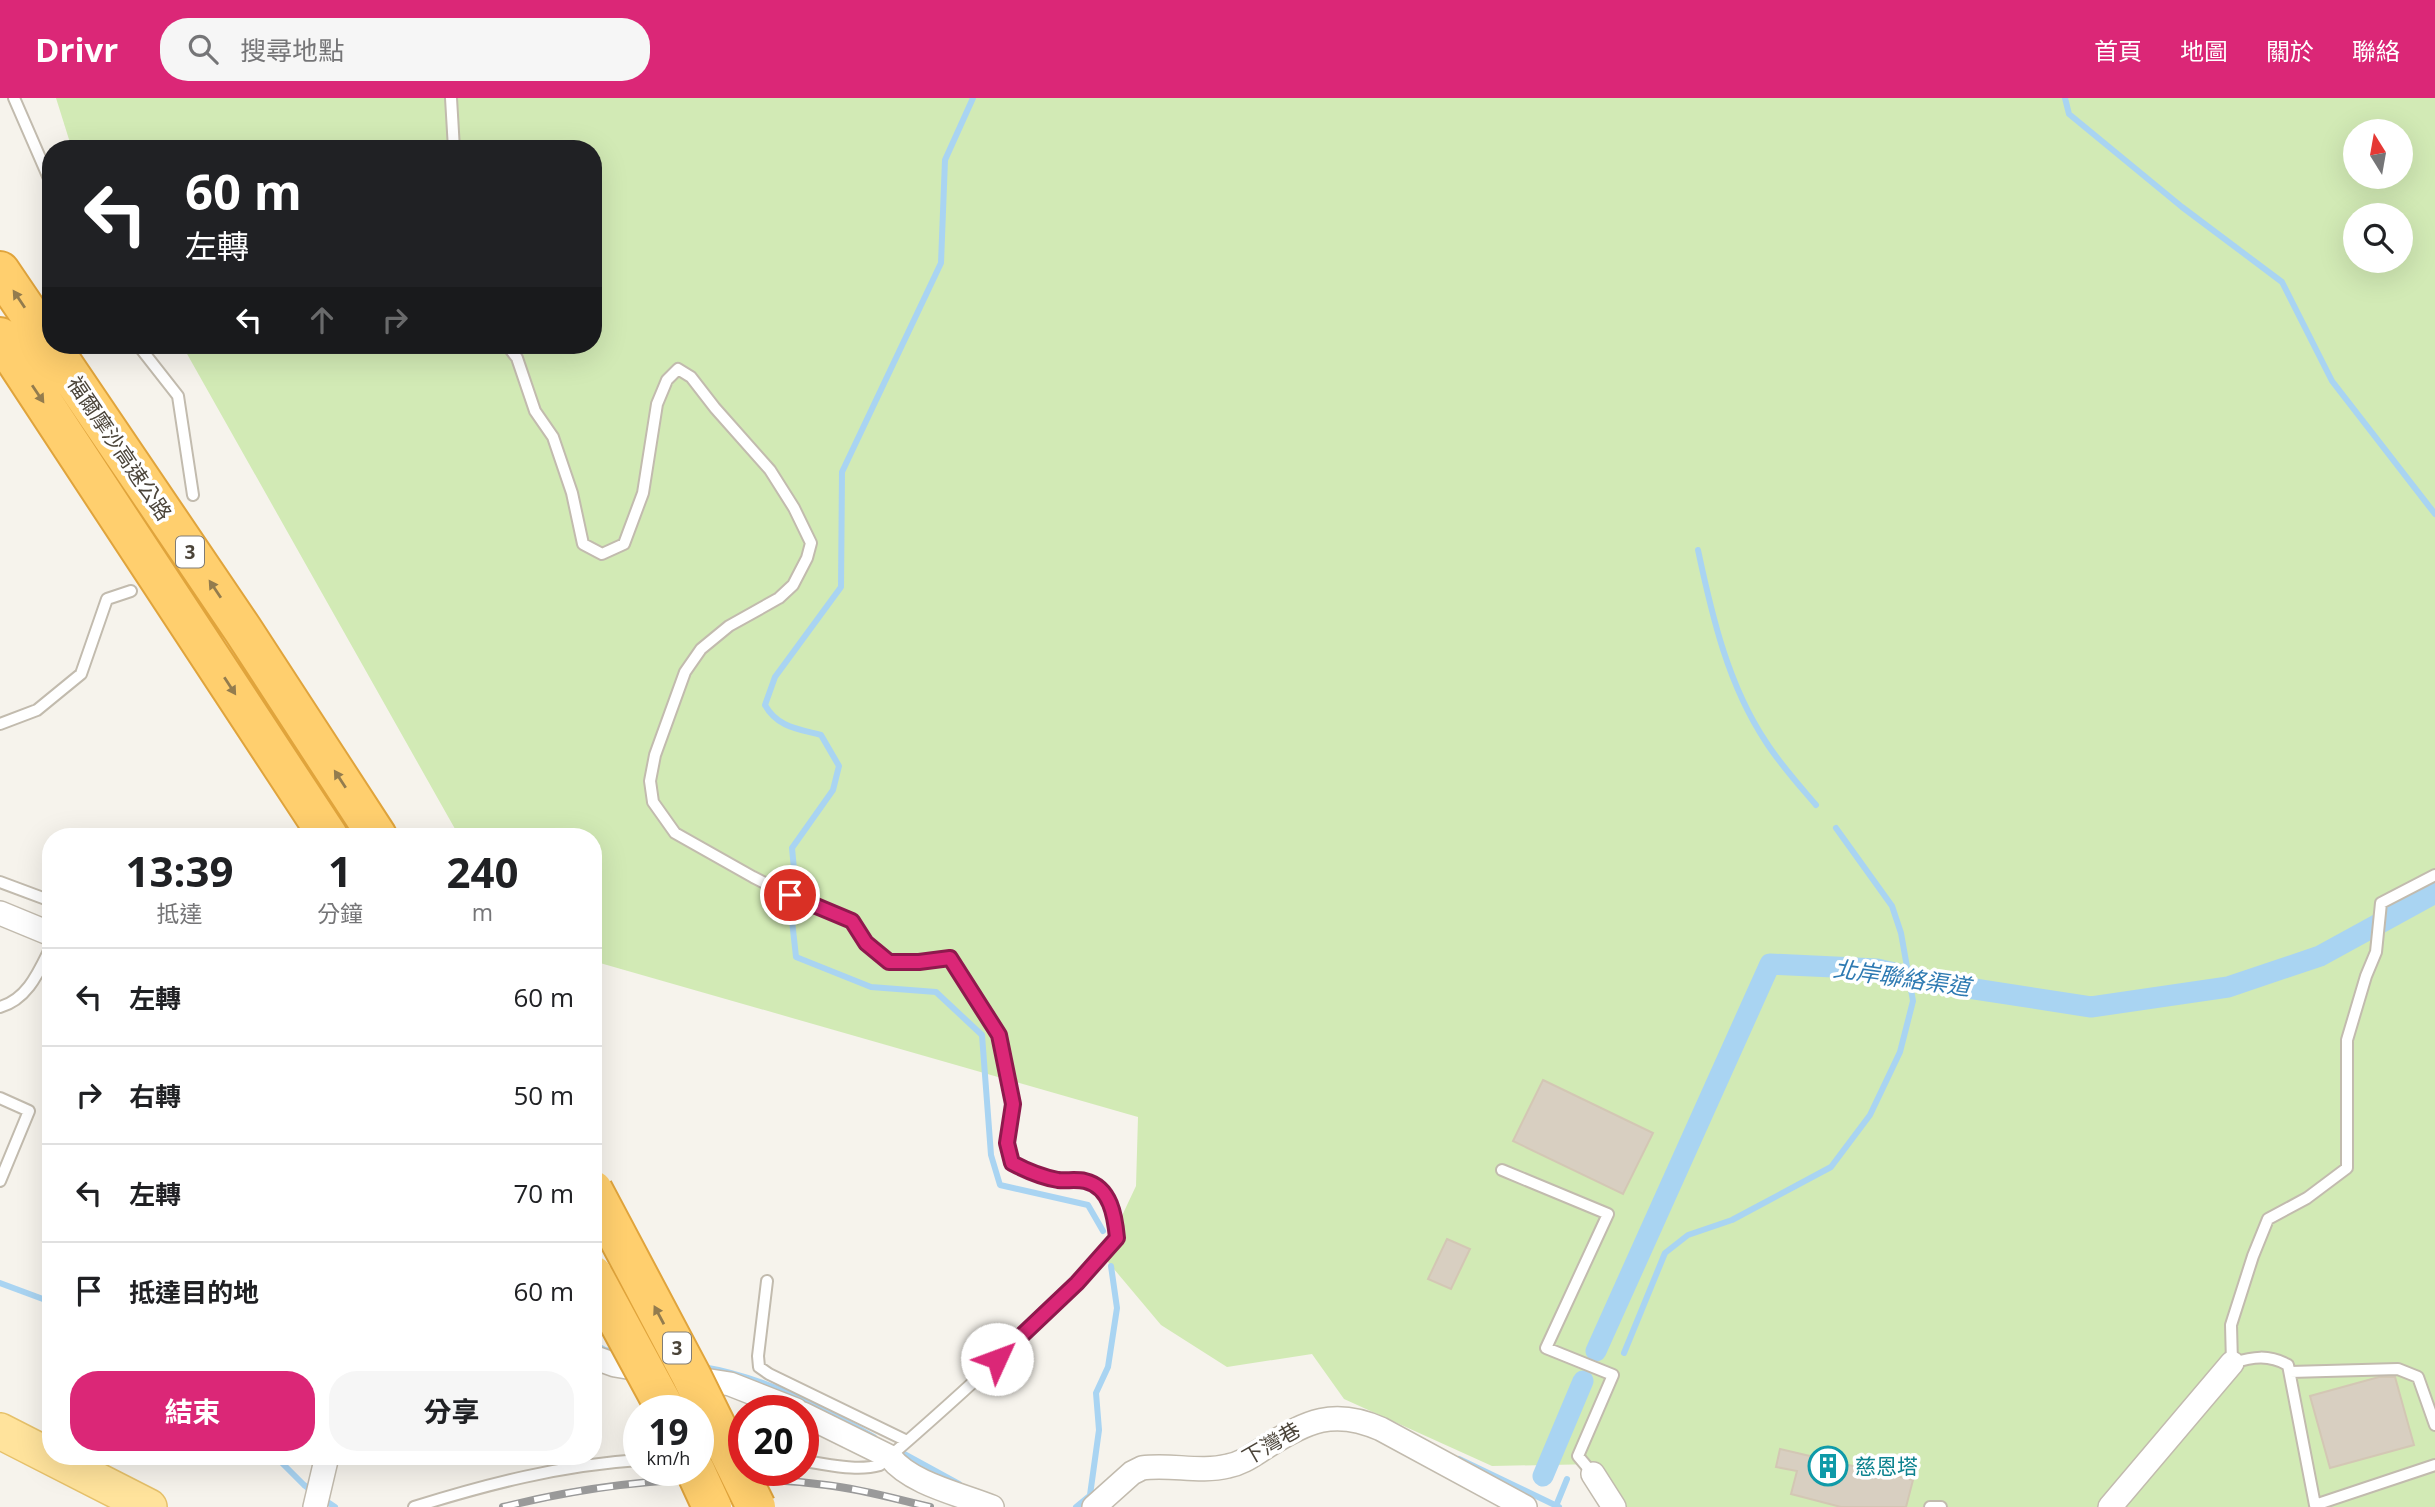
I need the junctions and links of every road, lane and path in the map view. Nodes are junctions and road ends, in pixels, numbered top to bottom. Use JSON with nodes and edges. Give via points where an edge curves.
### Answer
{"nodes":[{"id":1,"x":14,"y":98,"type":"edge"},
{"id":2,"x":451,"y":98,"type":"edge"},
{"id":3,"x":453,"y":140,"type":"edge"},
{"id":4,"x":42,"y":162,"type":"edge"},
{"id":5,"x":0,"y":271,"type":"edge"},
{"id":6,"x":42,"y":333,"type":"edge"},
{"id":7,"x":0,"y":337,"type":"edge"},
{"id":8,"x":56,"y":354,"type":"edge"},
{"id":9,"x":145,"y":354,"type":"edge"},
{"id":10,"x":514,"y":354,"type":"edge"},
{"id":11,"x":193,"y":495,"type":"dead end"},
{"id":12,"x":131,"y":591,"type":"dead end"},
{"id":13,"x":0,"y":724,"type":"edge"},
{"id":14,"x":323,"y":828,"type":"edge"},
{"id":15,"x":372,"y":828,"type":"edge"},
{"id":16,"x":2435,"y":875,"type":"edge"},
{"id":17,"x":0,"y":882,"type":"edge"},
{"id":18,"x":42,"y":898,"type":"edge"},
{"id":19,"x":0,"y":913,"type":"edge"},
{"id":20,"x":42,"y":931,"type":"edge"},
{"id":21,"x":42,"y":959,"type":"edge"},
{"id":22,"x":0,"y":1007,"type":"edge"},
{"id":23,"x":0,"y":1098,"type":"edge"},
{"id":24,"x":1502,"y":1170,"type":"dead end"},
{"id":25,"x":0,"y":1181,"type":"edge"},
{"id":26,"x":602,"y":1208,"type":"edge"},
{"id":27,"x":767,"y":1281,"type":"dead end"},
{"id":28,"x":602,"y":1292,"type":"edge"},
{"id":29,"x":602,"y":1360,"type":"edge"},
{"id":30,"x":2232,"y":1363,"type":"junction"},
{"id":31,"x":2290,"y":1372,"type":"junction"},
{"id":32,"x":658,"y":1395,"type":"edge"},
{"id":33,"x":758,"y":1395,"type":"edge"},
{"id":34,"x":819,"y":1421,"type":"edge"},
{"id":35,"x":2435,"y":1425,"type":"edge"},
{"id":36,"x":0,"y":1431,"type":"edge"},
{"id":37,"x":907,"y":1441,"type":"junction"},
{"id":38,"x":42,"y":1452,"type":"edge"},
{"id":39,"x":0,"y":1454,"type":"edge"},
{"id":40,"x":890,"y":1457,"type":"junction"},
{"id":41,"x":623,"y":1462,"type":"edge"},
{"id":42,"x":819,"y":1463,"type":"edge"},
{"id":43,"x":602,"y":1464,"type":"edge"},
{"id":44,"x":67,"y":1465,"type":"edge"},
{"id":45,"x":325,"y":1465,"type":"edge"},
{"id":46,"x":594,"y":1465,"type":"edge"},
{"id":47,"x":2435,"y":1465,"type":"edge"},
{"id":48,"x":1593,"y":1474,"type":"junction"},
{"id":49,"x":709,"y":1486,"type":"edge"},
{"id":50,"x":315,"y":1506,"type":"edge"},
{"id":51,"x":103,"y":1507,"type":"edge"},
{"id":52,"x":149,"y":1507,"type":"edge"},
{"id":53,"x":414,"y":1507,"type":"edge"},
{"id":54,"x":712,"y":1507,"type":"edge"},
{"id":55,"x":756,"y":1507,"type":"edge"},
{"id":56,"x":992,"y":1507,"type":"edge"},
{"id":57,"x":1094,"y":1507,"type":"edge"},
{"id":58,"x":1525,"y":1507,"type":"edge"},
{"id":59,"x":1594,"y":1507,"type":"edge"},
{"id":60,"x":1614,"y":1507,"type":"edge"},
{"id":61,"x":1930,"y":1507,"type":"edge"},
{"id":62,"x":1941,"y":1507,"type":"edge"},
{"id":63,"x":2110,"y":1507,"type":"edge"}],
"edges":[{"from":1,"to":4,"type":"lane"},
{"from":2,"to":3,"type":"lane"},
{"from":6,"to":5,"type":"highway","name":"福爾摩沙高速公路","number":"3","one_way":true},
{"from":7,"to":14,"type":"highway","name":"福爾摩沙高速公路","number":"3","one_way":true},
{"from":15,"to":8,"type":"highway","name":"福爾摩沙高速公路","number":"3","one_way":true},
{"from":9,"to":11,"type":"lane","via":[[178,396]]},
{"from":10,"to":37,"type":"lane","via":[[535,411],[553,437],[583,544],[602,554],[624,544],[633,524],[643,493],[657,404],[667,380],[678,369],[691,377],[770,470],[811,542],[807,558],[793,585],[729,626],[701,649],[685,672],[655,755],[650,781],[653,802],[675,832],[808,905],[852,921],[866,943],[889,962],[950,958],[999,1035],[1013,1104],[1007,1143],[1012,1163],[1058,1180],[1087,1181],[1104,1193],[1114,1212],[1117,1238],[1077,1283]]},
{"from":12,"to":13,"type":"lane","via":[[107,599],[81,674],[37,710]]},
{"from":16,"to":30,"type":"lane","via":[[2381,903],[2376,951],[2347,1040],[2347,1168],[2268,1219],[2231,1325]]},
{"from":17,"to":18,"type":"lane"},
{"from":19,"to":20,"type":"street"},
{"from":21,"to":22,"type":"lane","via":[[35,980],[13,1003]]},
{"from":23,"to":25,"type":"lane","via":[[29,1111]]},
{"from":24,"to":48,"type":"lane","via":[[1608,1214],[1546,1348],[1613,1376],[1578,1457]]},
{"from":55,"to":26,"type":"highway","number":"3","one_way":true,"bridge":true},
{"from":27,"to":37,"type":"lane","via":[[759,1367]]},
{"from":28,"to":32,"type":"highway","number":"3","bridge":true},
{"from":29,"to":33,"type":"street","via":[[730,1384]]},
{"from":30,"to":31,"type":"lane","via":[[2254,1356],[2275,1357],[2288,1365]]},
{"from":30,"to":63,"type":"street"},
{"from":31,"to":35,"type":"lane","via":[[2398,1369],[2418,1377]]},
{"from":31,"to":47,"type":"lane","via":[[2315,1505]]},
{"from":34,"to":40,"type":"street"},
{"from":36,"to":38,"type":"main road"},
{"from":37,"to":40,"type":"lane"},
{"from":39,"to":51,"type":"main road"},
{"from":40,"to":42,"type":"lane","via":[[869,1468]]},
{"from":40,"to":56,"type":"street","via":[[917,1478]]},
{"from":41,"to":43,"type":"lane"},
{"from":44,"to":52,"type":"main road"},
{"from":45,"to":50,"type":"street"},
{"from":46,"to":53,"type":"lane","via":[[550,1470]]},
{"from":48,"to":59,"type":"street"},
{"from":48,"to":60,"type":"street"},
{"from":49,"to":54,"type":"highway","bridge":true},
{"from":57,"to":58,"type":"street","name":"下灣巷","via":[[1142,1468],[1231,1466],[1309,1422],[1343,1418],[1381,1429]]},
{"from":61,"to":62,"type":"lane"}]}
